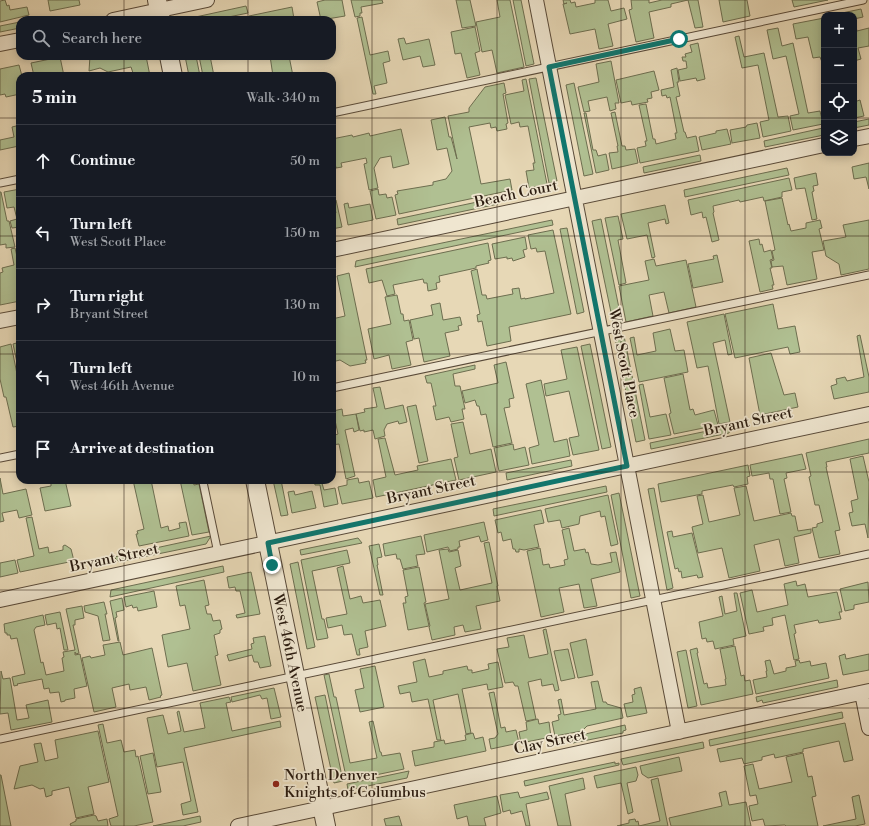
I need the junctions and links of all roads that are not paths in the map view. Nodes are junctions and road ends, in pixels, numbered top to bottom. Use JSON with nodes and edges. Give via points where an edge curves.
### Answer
{"nodes":[{"id":1,"x":207,"y":0,"type":"edge"},
{"id":2,"x":536,"y":0,"type":"edge"},
{"id":3,"x":863,"y":0,"type":"edge"},
{"id":4,"x":159,"y":10,"type":"edge"},
{"id":5,"x":131,"y":16,"type":"edge"},
{"id":6,"x":16,"y":41,"type":"edge"},
{"id":7,"x":0,"y":44,"type":"edge"},
{"id":8,"x":170,"y":60,"type":"edge"},
{"id":9,"x":549,"y":67,"type":"junction"},
{"id":10,"x":172,"y":72,"type":"edge"},
{"id":11,"x":336,"y":112,"type":"edge"},
{"id":12,"x":869,"y":136,"type":"edge"},
{"id":13,"x":857,"y":138,"type":"edge"},
{"id":14,"x":821,"y":146,"type":"edge"},
{"id":15,"x":16,"y":180,"type":"edge"},
{"id":16,"x":0,"y":183,"type":"edge"},
{"id":17,"x":575,"y":198,"type":"junction"},
{"id":18,"x":336,"y":249,"type":"edge"},
{"id":19,"x":869,"y":275,"type":"edge"},
{"id":20,"x":16,"y":318,"type":"edge"},
{"id":21,"x":0,"y":321,"type":"edge"},
{"id":22,"x":601,"y":332,"type":"junction"},
{"id":23,"x":336,"y":387,"type":"edge"},
{"id":24,"x":869,"y":414,"type":"edge"},
{"id":25,"x":16,"y":455,"type":"edge"},
{"id":26,"x":0,"y":458,"type":"edge"},
{"id":27,"x":627,"y":466,"type":"junction"},
{"id":28,"x":203,"y":484,"type":"edge"},
{"id":29,"x":256,"y":484,"type":"edge"},
{"id":30,"x":268,"y":543,"type":"junction"},
{"id":31,"x":218,"y":553,"type":"junction"},
{"id":32,"x":869,"y":554,"type":"edge"},
{"id":33,"x":0,"y":600,"type":"edge"},
{"id":34,"x":653,"y":600,"type":"junction"},
{"id":35,"x":295,"y":676,"type":"junction"},
{"id":36,"x":865,"y":692,"type":"edge"},
{"id":37,"x":869,"y":728,"type":"edge"},
{"id":38,"x":679,"y":732,"type":"junction"},
{"id":39,"x":0,"y":739,"type":"edge"},
{"id":40,"x":322,"y":808,"type":"junction"},
{"id":41,"x":238,"y":826,"type":"edge"},
{"id":42,"x":326,"y":826,"type":"edge"}],
"edges":[{"from":1,"to":4,"type":"street"},
{"from":2,"to":9,"type":"street","name":"West Scott Place"},
{"from":3,"to":9,"type":"lane"},
{"from":4,"to":5,"type":"street"},
{"from":6,"to":7,"type":"street"},
{"from":8,"to":10,"type":"street"},
{"from":9,"to":11,"type":"lane"},
{"from":9,"to":17,"type":"street","name":"West Scott Place"},
{"from":12,"to":13,"type":"street"},
{"from":14,"to":17,"type":"street","name":"Beach Court"},
{"from":15,"to":16,"type":"lane"},
{"from":17,"to":18,"type":"street","name":"Beach Court"},
{"from":17,"to":22,"type":"street","name":"West Scott Place"},
{"from":19,"to":22,"type":"lane"},
{"from":20,"to":21,"type":"street"},
{"from":22,"to":23,"type":"lane"},
{"from":22,"to":27,"type":"street","name":"West Scott Place"},
{"from":24,"to":27,"type":"street","name":"Bryant Street"},
{"from":25,"to":26,"type":"lane"},
{"from":27,"to":30,"type":"street","name":"Bryant Street"},
{"from":27,"to":34,"type":"street","name":"West Scott Place"},
{"from":28,"to":31,"type":"lane"},
{"from":29,"to":30,"type":"street","name":"West 46th Avenue"},
{"from":30,"to":31,"type":"street","name":"Bryant Street"},
{"from":30,"to":35,"type":"street","name":"West 46th Avenue"},
{"from":31,"to":33,"type":"street","name":"Bryant Street"},
{"from":32,"to":34,"type":"lane"},
{"from":34,"to":35,"type":"lane"},
{"from":34,"to":38,"type":"street","name":"West Scott Place"},
{"from":35,"to":39,"type":"lane"},
{"from":35,"to":40,"type":"street","name":"West 46th Avenue"},
{"from":36,"to":37,"type":"street"},
{"from":36,"to":38,"type":"street","name":"Clay Street"},
{"from":38,"to":40,"type":"street","name":"Clay Street"},
{"from":40,"to":41,"type":"street","name":"Clay Street"},
{"from":40,"to":42,"type":"street","name":"West 46th Avenue"}]}
